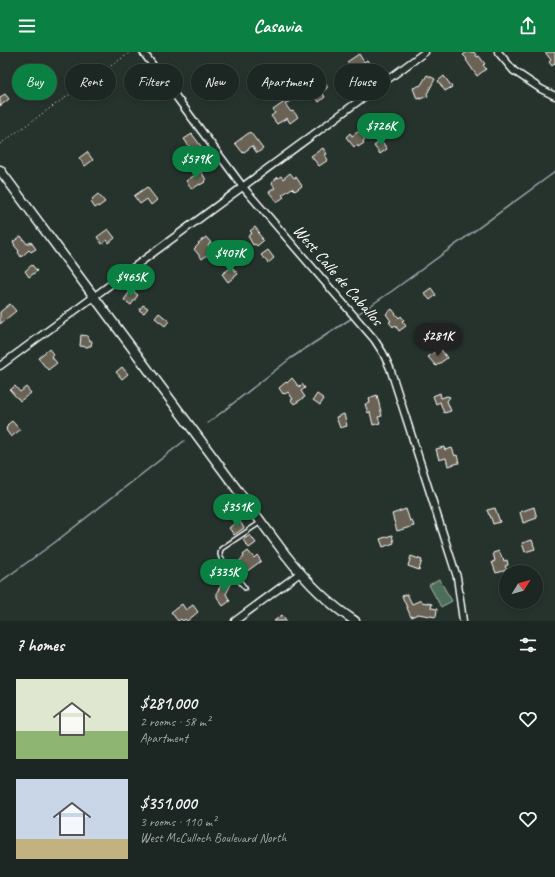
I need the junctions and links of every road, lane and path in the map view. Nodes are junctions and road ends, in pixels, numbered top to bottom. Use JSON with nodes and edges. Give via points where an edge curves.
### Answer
{"nodes":[{"id":1,"x":131,"y":52,"type":"edge"},
{"id":2,"x":142,"y":52,"type":"edge"},
{"id":3,"x":425,"y":52,"type":"edge"},
{"id":4,"x":498,"y":52,"type":"edge"},
{"id":5,"x":555,"y":96,"type":"edge"},
{"id":6,"x":0,"y":144,"type":"edge"},
{"id":7,"x":0,"y":170,"type":"edge"},
{"id":8,"x":243,"y":187,"type":"junction"},
{"id":9,"x":94,"y":297,"type":"junction"},
{"id":10,"x":0,"y":366,"type":"edge"},
{"id":11,"x":261,"y":522,"type":"junction"},
{"id":12,"x":300,"y":573,"type":"junction"},
{"id":13,"x":245,"y":588,"type":"dead end"},
{"id":14,"x":235,"y":621,"type":"edge"},
{"id":15,"x":355,"y":621,"type":"edge"},
{"id":16,"x":463,"y":621,"type":"edge"}],
"edges":[{"from":1,"to":6,"type":"path"},
{"from":2,"to":8,"type":"street","name":"West Calle de Caballos"},
{"from":3,"to":8,"type":"street"},
{"from":4,"to":5,"type":"street","via":[[514,71]]},
{"from":7,"to":9,"type":"main road"},
{"from":8,"to":9,"type":"street"},
{"from":8,"to":16,"type":"street","name":"West Calle de Caballos","via":[[374,339],[384,354],[457,577]]},
{"from":9,"to":10,"type":"street"},
{"from":9,"to":11,"type":"main road"},
{"from":11,"to":12,"type":"main road"},
{"from":11,"to":13,"type":"lane","via":[[221,549],[222,558]]},
{"from":12,"to":14,"type":"street"},
{"from":12,"to":15,"type":"main road","via":[[313,588]]}]}
